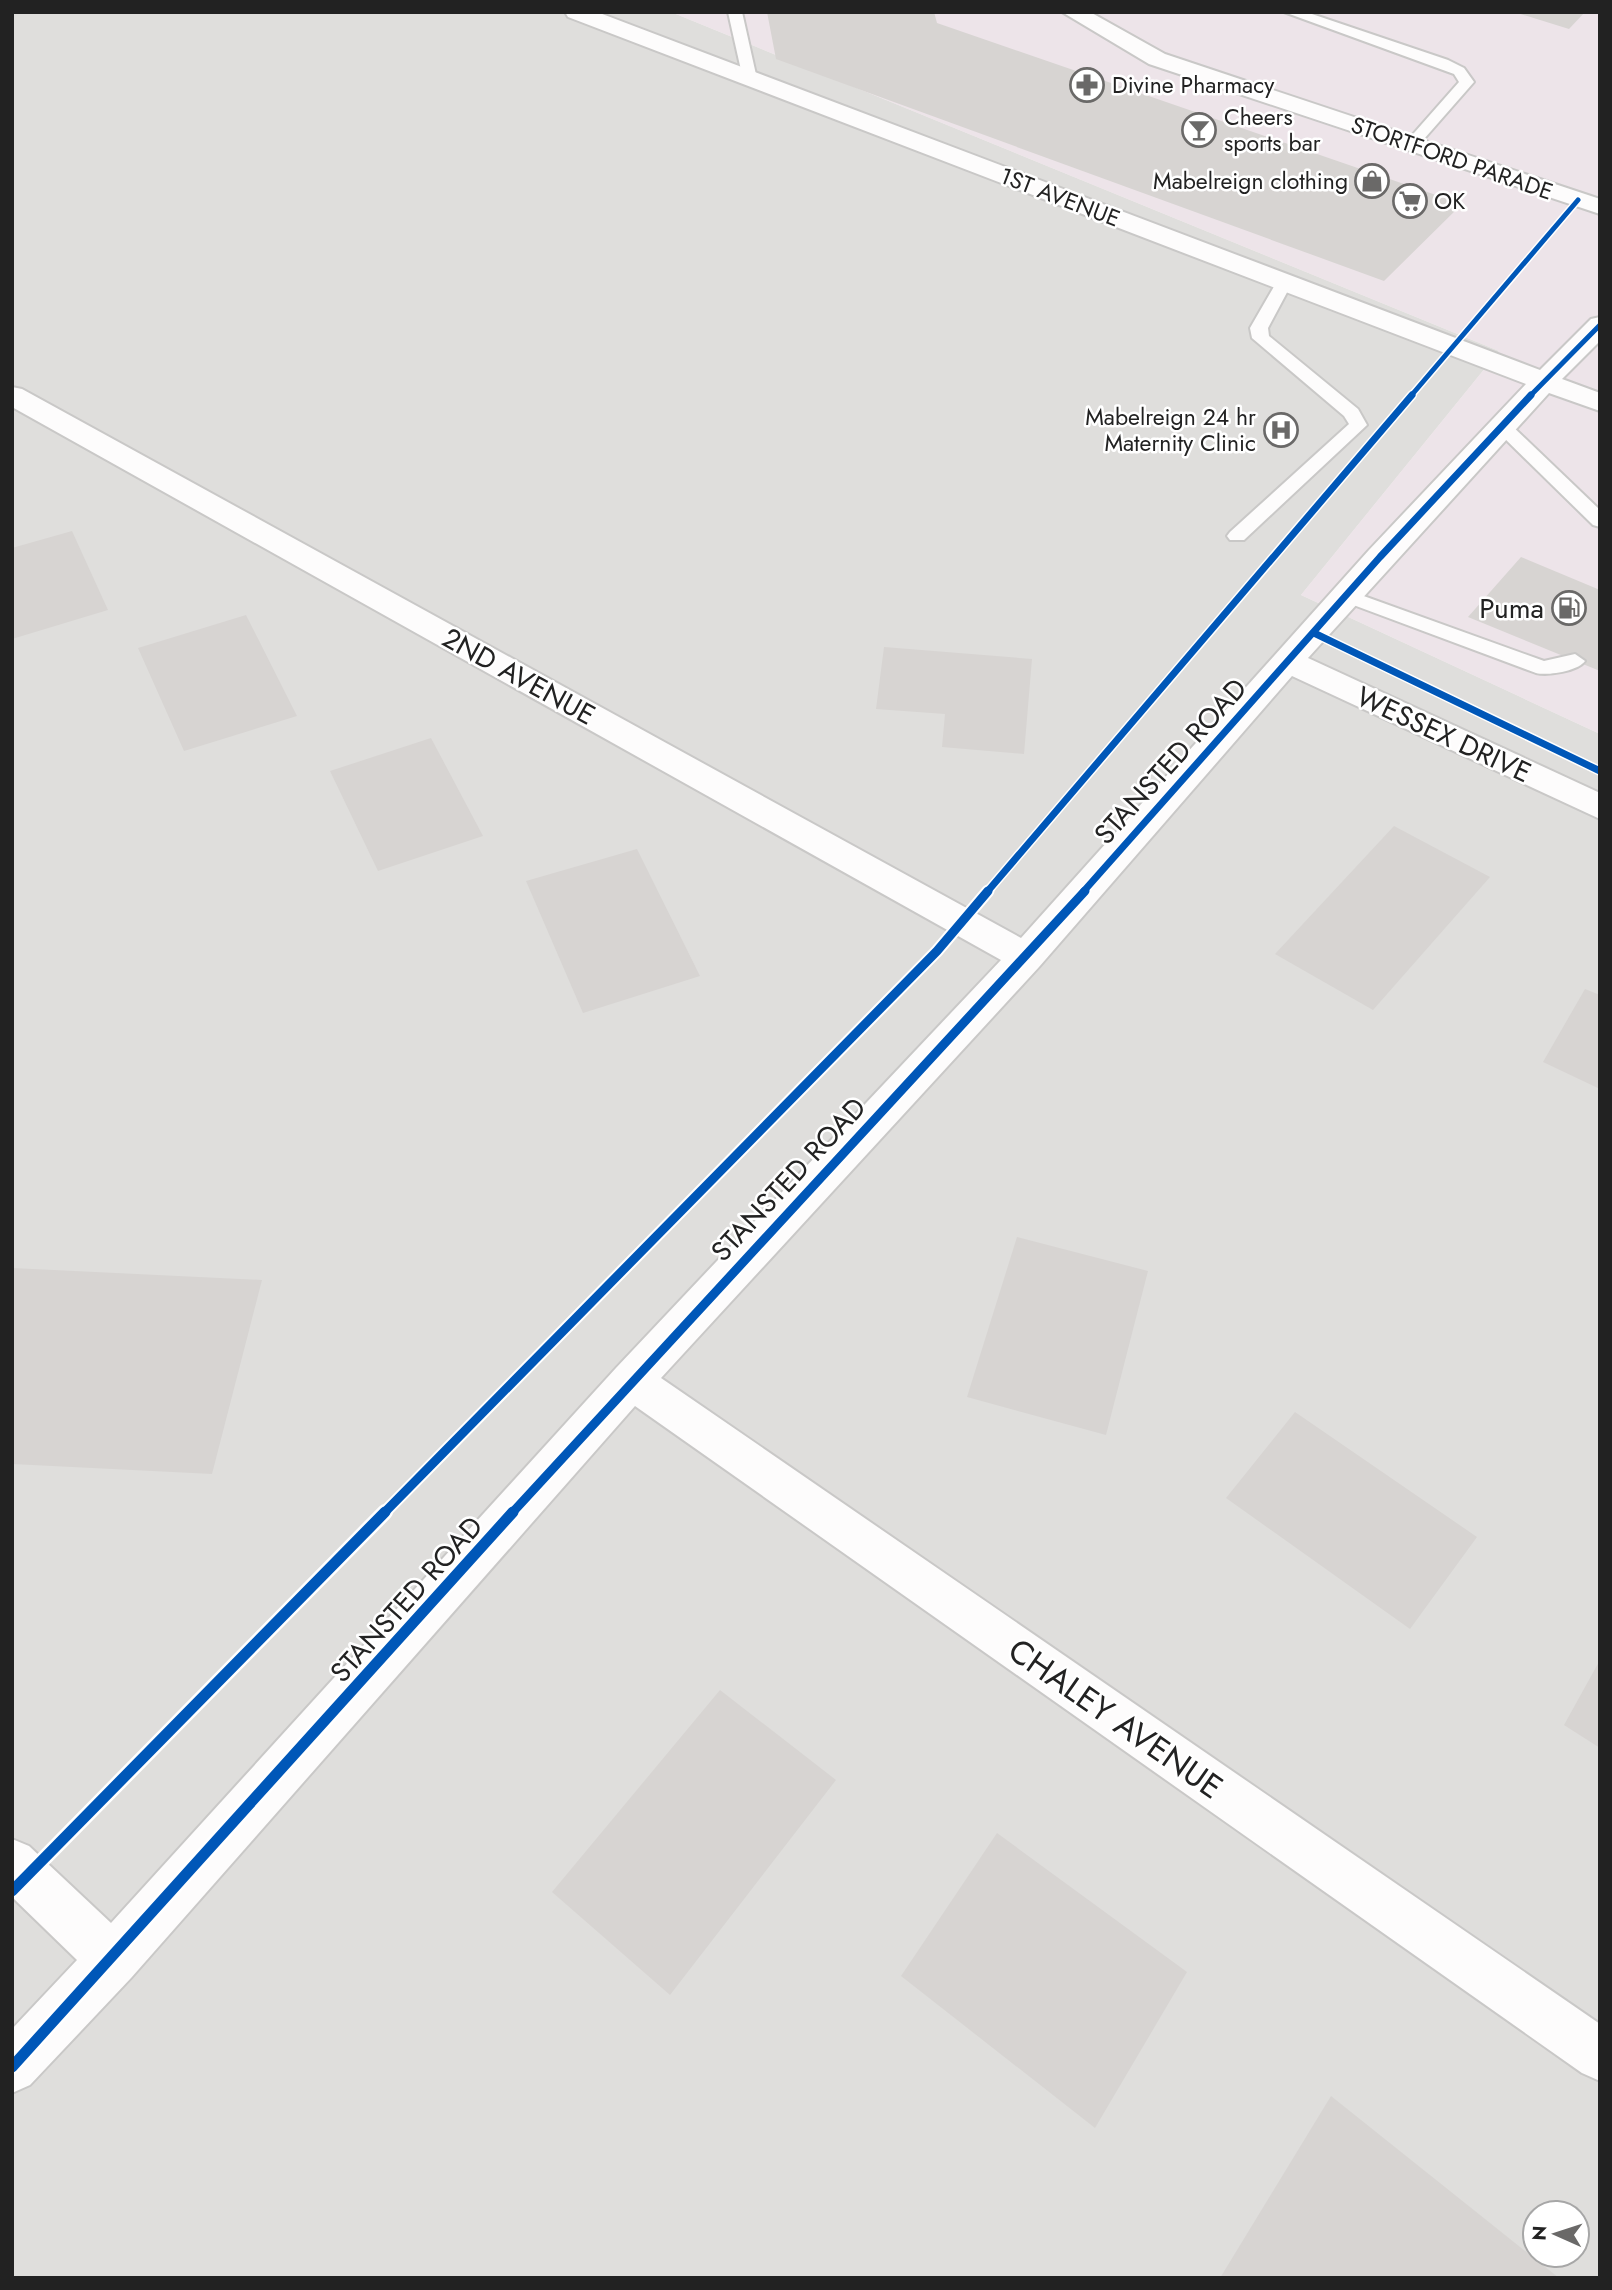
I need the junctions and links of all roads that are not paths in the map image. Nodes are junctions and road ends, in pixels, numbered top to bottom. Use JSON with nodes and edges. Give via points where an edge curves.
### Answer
{"nodes":[{"id":1,"x":576,"y":12,"type":"edge"},
{"id":2,"x":736,"y":12,"type":"edge"},
{"id":3,"x":1073,"y":12,"type":"edge"},
{"id":4,"x":1290,"y":12,"type":"edge"},
{"id":5,"x":750,"y":79,"type":"junction"},
{"id":6,"x":1412,"y":144,"type":"junction"},
{"id":7,"x":1600,"y":207,"type":"edge"},
{"id":8,"x":1284,"y":283,"type":"junction"},
{"id":9,"x":1600,"y":326,"type":"edge"},
{"id":10,"x":1543,"y":382,"type":"junction"},
{"id":11,"x":12,"y":395,"type":"edge"},
{"id":12,"x":1600,"y":403,"type":"edge"},
{"id":13,"x":1502,"y":426,"type":"junction"},
{"id":14,"x":1600,"y":521,"type":"edge"},
{"id":15,"x":1237,"y":536,"type":"dead end"},
{"id":16,"x":1346,"y":596,"type":"junction"},
{"id":17,"x":1575,"y":661,"type":"dead end"},
{"id":18,"x":1289,"y":662,"type":"junction"},
{"id":19,"x":1600,"y":807,"type":"edge"},
{"id":20,"x":1026,"y":957,"type":"junction"},
{"id":21,"x":632,"y":1381,"type":"junction"},
{"id":22,"x":12,"y":1863,"type":"edge"},
{"id":23,"x":113,"y":1960,"type":"junction"},
{"id":24,"x":1600,"y":2055,"type":"edge"},
{"id":25,"x":12,"y":2067,"type":"edge"}],
"edges":[{"from":1,"to":5,"type":"street","name":"1ST AVENUE"},
{"from":2,"to":5,"type":"lane"},
{"from":3,"to":6,"type":"street","name":"STORTFORD PARADE","via":[[1157,59]]},
{"from":4,"to":6,"type":"lane","via":[[1443,64],[1464,77],[1467,82]]},
{"from":5,"to":8,"type":"street","name":"1ST AVENUE"},
{"from":6,"to":7,"type":"street","name":"STORTFORD PARADE"},
{"from":8,"to":10,"type":"street","name":"1ST AVENUE"},
{"from":8,"to":15,"type":"lane","via":[[1259,328],[1261,338],[1352,413],[1358,425]]},
{"from":9,"to":10,"type":"street","name":"STANSTED ROAD"},
{"from":10,"to":12,"type":"street","name":"1ST AVENUE"},
{"from":10,"to":13,"type":"street","name":"STANSTED ROAD"},
{"from":11,"to":20,"type":"street","name":"2ND AVENUE"},
{"from":13,"to":14,"type":"lane"},
{"from":13,"to":16,"type":"street","name":"STANSTED ROAD"},
{"from":16,"to":17,"type":"lane","via":[[1543,668]]},
{"from":16,"to":18,"type":"street","name":"STANSTED ROAD"},
{"from":18,"to":19,"type":"street","name":"WESSEX DRIVE"},
{"from":18,"to":20,"type":"street","name":"STANSTED ROAD"},
{"from":20,"to":21,"type":"street","name":"STANSTED ROAD"},
{"from":21,"to":23,"type":"street","name":"STANSTED ROAD"},
{"from":21,"to":24,"type":"street","name":"CHALEY AVENUE"},
{"from":22,"to":23,"type":"street"},
{"from":23,"to":25,"type":"street","name":"STANSTED ROAD"}]}
